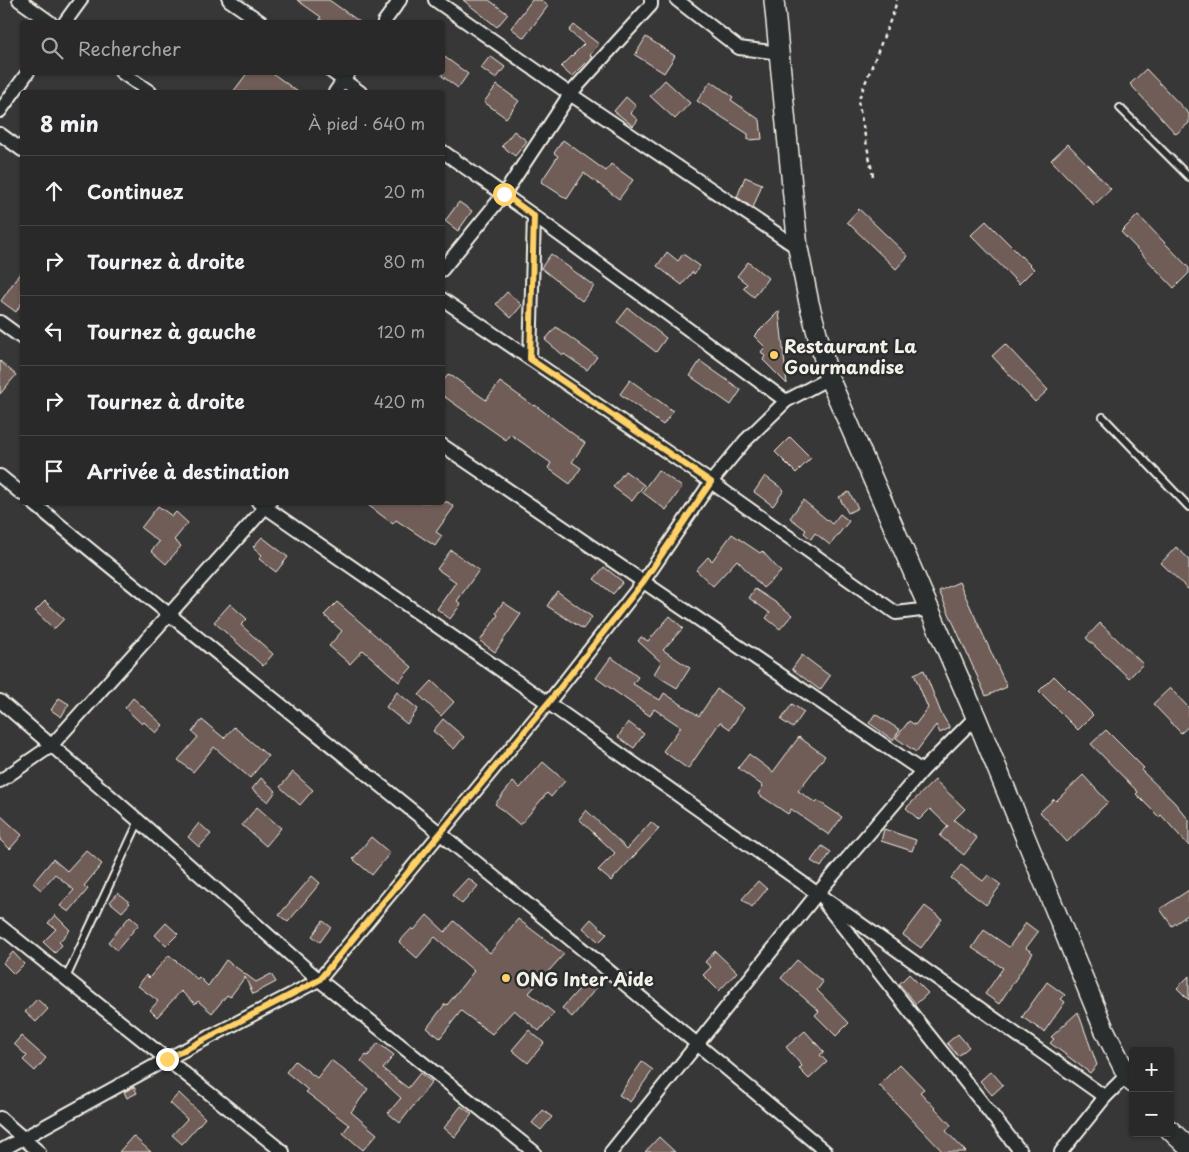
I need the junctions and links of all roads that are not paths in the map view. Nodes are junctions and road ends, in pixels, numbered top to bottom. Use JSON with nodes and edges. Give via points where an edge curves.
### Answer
{"nodes":[{"id":1,"x":20,"y":0,"type":"edge"},
{"id":2,"x":81,"y":0,"type":"edge"},
{"id":3,"x":229,"y":0,"type":"edge"},
{"id":4,"x":400,"y":0,"type":"edge"},
{"id":5,"x":435,"y":0,"type":"edge"},
{"id":6,"x":651,"y":0,"type":"edge"},
{"id":7,"x":677,"y":0,"type":"edge"},
{"id":8,"x":774,"y":0,"type":"edge"},
{"id":9,"x":47,"y":20,"type":"edge"},
{"id":10,"x":66,"y":20,"type":"edge"},
{"id":11,"x":257,"y":20,"type":"edge"},
{"id":12,"x":385,"y":20,"type":"edge"},
{"id":13,"x":780,"y":52,"type":"junction"},
{"id":14,"x":26,"y":75,"type":"edge"},
{"id":15,"x":126,"y":75,"type":"edge"},
{"id":16,"x":346,"y":76,"type":"edge"},
{"id":17,"x":147,"y":90,"type":"edge"},
{"id":18,"x":336,"y":90,"type":"edge"},
{"id":19,"x":358,"y":90,"type":"edge"},
{"id":20,"x":570,"y":94,"type":"junction"},
{"id":21,"x":1120,"y":108,"type":"dead end"},
{"id":22,"x":0,"y":111,"type":"edge"},
{"id":23,"x":0,"y":134,"type":"edge"},
{"id":24,"x":20,"y":149,"type":"edge"},
{"id":25,"x":445,"y":153,"type":"edge"},
{"id":26,"x":1189,"y":177,"type":"edge"},
{"id":27,"x":504,"y":194,"type":"junction"},
{"id":28,"x":534,"y":216,"type":"junction"},
{"id":29,"x":798,"y":248,"type":"junction"},
{"id":30,"x":445,"y":266,"type":"edge"},
{"id":31,"x":445,"y":301,"type":"edge"},
{"id":32,"x":0,"y":322,"type":"edge"},
{"id":33,"x":20,"y":337,"type":"edge"},
{"id":34,"x":530,"y":359,"type":"junction"},
{"id":35,"x":830,"y":378,"type":"junction"},
{"id":36,"x":786,"y":401,"type":"junction"},
{"id":37,"x":1103,"y":417,"type":"dead end"},
{"id":38,"x":445,"y":447,"type":"edge"},
{"id":39,"x":0,"y":476,"type":"edge"},
{"id":40,"x":711,"y":482,"type":"junction"},
{"id":41,"x":20,"y":492,"type":"edge"},
{"id":42,"x":36,"y":505,"type":"edge"},
{"id":43,"x":263,"y":505,"type":"edge"},
{"id":44,"x":265,"y":505,"type":"edge"},
{"id":45,"x":1189,"y":507,"type":"edge"},
{"id":46,"x":643,"y":582,"type":"junction"},
{"id":47,"x":930,"y":609,"type":"junction"},
{"id":48,"x":168,"y":615,"type":"junction"},
{"id":49,"x":0,"y":701,"type":"edge"},
{"id":50,"x":548,"y":703,"type":"junction"},
{"id":51,"x":976,"y":717,"type":"junction"},
{"id":52,"x":51,"y":746,"type":"junction"},
{"id":53,"x":922,"y":771,"type":"junction"},
{"id":54,"x":0,"y":781,"type":"edge"},
{"id":55,"x":139,"y":821,"type":"junction"},
{"id":56,"x":441,"y":834,"type":"junction"},
{"id":57,"x":817,"y":894,"type":"junction"},
{"id":58,"x":0,"y":926,"type":"edge"},
{"id":59,"x":66,"y":978,"type":"junction"},
{"id":60,"x":319,"y":980,"type":"junction"},
{"id":61,"x":698,"y":1044,"type":"junction"},
{"id":62,"x":167,"y":1059,"type":"junction"},
{"id":63,"x":1129,"y":1077,"type":"edge"},
{"id":64,"x":1129,"y":1080,"type":"edge"},
{"id":65,"x":1105,"y":1097,"type":"junction"},
{"id":66,"x":0,"y":1118,"type":"edge"},
{"id":67,"x":1174,"y":1134,"type":"edge"},
{"id":68,"x":23,"y":1139,"type":"junction"},
{"id":69,"x":1189,"y":1148,"type":"edge"},
{"id":70,"x":0,"y":1151,"type":"edge"},
{"id":71,"x":40,"y":1152,"type":"edge"},
{"id":72,"x":283,"y":1152,"type":"edge"},
{"id":73,"x":534,"y":1152,"type":"edge"},
{"id":74,"x":611,"y":1152,"type":"edge"},
{"id":75,"x":826,"y":1152,"type":"edge"},
{"id":76,"x":1021,"y":1152,"type":"edge"},
{"id":77,"x":1061,"y":1152,"type":"edge"}],
"edges":[{"from":1,"to":9,"type":"street"},
{"from":2,"to":10,"type":"street"},
{"from":3,"to":11,"type":"street"},
{"from":4,"to":12,"type":"street"},
{"from":5,"to":20,"type":"street"},
{"from":6,"to":20,"type":"street","via":[[651,5]]},
{"from":7,"to":13,"type":"street","via":[[739,48]]},
{"from":8,"to":13,"type":"main road"},
{"from":13,"to":29,"type":"main road"},
{"from":14,"to":22,"type":"street"},
{"from":15,"to":17,"type":"street"},
{"from":16,"to":18,"type":"street"},
{"from":16,"to":19,"type":"street"},
{"from":20,"to":27,"type":"street"},
{"from":20,"to":29,"type":"street"},
{"from":21,"to":26,"type":"lane"},
{"from":23,"to":24,"type":"street"},
{"from":25,"to":27,"type":"street"},
{"from":27,"to":28,"type":"street"},
{"from":27,"to":30,"type":"street"},
{"from":28,"to":34,"type":"street"},
{"from":28,"to":36,"type":"street"},
{"from":29,"to":35,"type":"main road"},
{"from":31,"to":34,"type":"street"},
{"from":32,"to":33,"type":"street"},
{"from":34,"to":40,"type":"street"},
{"from":35,"to":36,"type":"street"},
{"from":35,"to":47,"type":"main road"},
{"from":36,"to":40,"type":"street","via":[[745,440]]},
{"from":37,"to":45,"type":"lane"},
{"from":38,"to":46,"type":"street"},
{"from":39,"to":41,"type":"street"},
{"from":40,"to":46,"type":"street"},
{"from":40,"to":47,"type":"street","via":[[896,613]]},
{"from":42,"to":48,"type":"street"},
{"from":43,"to":48,"type":"street"},
{"from":44,"to":50,"type":"street"},
{"from":46,"to":50,"type":"street"},
{"from":46,"to":53,"type":"street"},
{"from":47,"to":51,"type":"main road"},
{"from":48,"to":52,"type":"street"},
{"from":48,"to":56,"type":"street"},
{"from":49,"to":52,"type":"street"},
{"from":50,"to":56,"type":"street"},
{"from":50,"to":57,"type":"street"},
{"from":51,"to":53,"type":"street"},
{"from":51,"to":63,"type":"main road","via":[[1104,1029]]},
{"from":52,"to":54,"type":"street"},
{"from":52,"to":55,"type":"street"},
{"from":53,"to":57,"type":"street"},
{"from":55,"to":59,"type":"lane"},
{"from":55,"to":60,"type":"street"},
{"from":56,"to":60,"type":"street"},
{"from":56,"to":61,"type":"street"},
{"from":57,"to":61,"type":"street"},
{"from":57,"to":65,"type":"street"},
{"from":57,"to":76,"type":"street"},
{"from":58,"to":59,"type":"street"},
{"from":59,"to":62,"type":"street"},
{"from":60,"to":62,"type":"street"},
{"from":60,"to":73,"type":"street"},
{"from":61,"to":74,"type":"street"},
{"from":61,"to":75,"type":"street"},
{"from":62,"to":68,"type":"street"},
{"from":62,"to":72,"type":"street"},
{"from":64,"to":65,"type":"street"},
{"from":65,"to":77,"type":"street"},
{"from":66,"to":68,"type":"street"},
{"from":67,"to":69,"type":"main road"},
{"from":68,"to":70,"type":"street"},
{"from":68,"to":71,"type":"street"}]}
